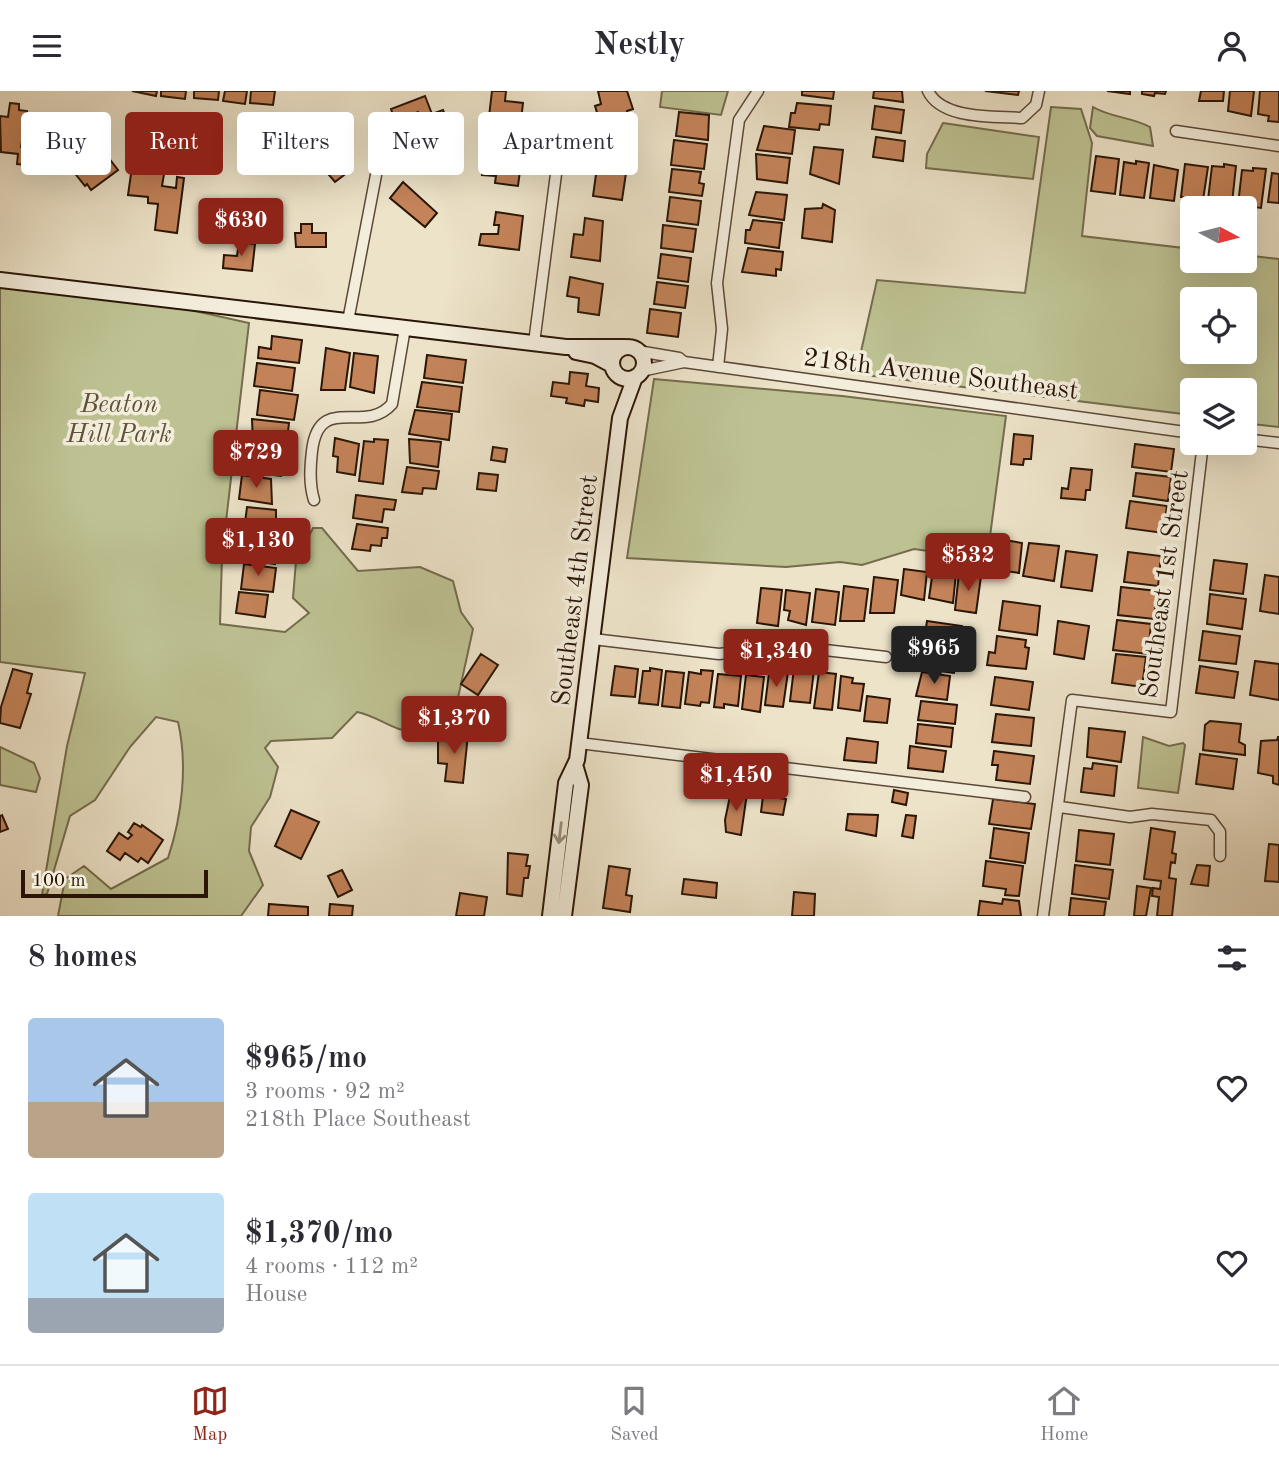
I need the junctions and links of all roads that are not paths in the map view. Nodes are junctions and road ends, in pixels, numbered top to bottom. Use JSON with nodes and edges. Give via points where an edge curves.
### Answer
{"nodes":[{"id":1,"x":758,"y":91,"type":"edge"},
{"id":2,"x":928,"y":91,"type":"edge"},
{"id":3,"x":1039,"y":91,"type":"edge"},
{"id":4,"x":1176,"y":131,"type":"dead end"},
{"id":5,"x":1279,"y":146,"type":"edge"},
{"id":6,"x":376,"y":175,"type":"dead end"},
{"id":7,"x":556,"y":175,"type":"edge"},
{"id":8,"x":0,"y":280,"type":"edge"},
{"id":9,"x":348,"y":321,"type":"junction"},
{"id":10,"x":405,"y":328,"type":"junction"},
{"id":11,"x":534,"y":344,"type":"junction"},
{"id":12,"x":566,"y":347,"type":"junction"},
{"id":13,"x":624,"y":347,"type":"junction"},
{"id":14,"x":638,"y":351,"type":"junction"},
{"id":15,"x":684,"y":362,"type":"junction"},
{"id":16,"x":718,"y":367,"type":"junction"},
{"id":17,"x":615,"y":370,"type":"junction"},
{"id":18,"x":638,"y":374,"type":"junction"},
{"id":19,"x":620,"y":418,"type":"junction"},
{"id":20,"x":1180,"y":431,"type":"edge"},
{"id":21,"x":1257,"y":440,"type":"edge"},
{"id":22,"x":1279,"y":443,"type":"edge"},
{"id":23,"x":1202,"y":455,"type":"edge"},
{"id":24,"x":314,"y":501,"type":"dead end"},
{"id":25,"x":593,"y":639,"type":"junction"},
{"id":26,"x":887,"y":657,"type":"dead end"},
{"id":27,"x":579,"y":743,"type":"junction"},
{"id":28,"x":576,"y":768,"type":"junction"},
{"id":29,"x":1025,"y":797,"type":"dead end"},
{"id":30,"x":1060,"y":807,"type":"junction"},
{"id":31,"x":1220,"y":856,"type":"dead end"},
{"id":32,"x":550,"y":916,"type":"edge"},
{"id":33,"x":564,"y":916,"type":"edge"},
{"id":34,"x":1043,"y":916,"type":"edge"}],
"edges":[{"from":1,"to":16,"type":"street","via":[[739,120],[717,283],[722,329]]},
{"from":2,"to":3,"type":"street","via":[[945,109],[1022,118],[1037,105]]},
{"from":4,"to":5,"type":"street"},
{"from":6,"to":9,"type":"street"},
{"from":7,"to":11,"type":"street"},
{"from":8,"to":9,"type":"street"},
{"from":9,"to":10,"type":"street"},
{"from":10,"to":11,"type":"street"},
{"from":10,"to":24,"type":"street","via":[[392,404],[372,417],[337,416],[316,431],[310,475]]},
{"from":11,"to":12,"type":"street"},
{"from":12,"to":13,"type":"street"},
{"from":12,"to":17,"type":"street"},
{"from":13,"to":14,"type":"street"},
{"from":13,"to":17,"type":"street","via":[[616,353]]},
{"from":14,"to":15,"type":"street","name":"218th Avenue Southeast"},
{"from":14,"to":18,"type":"street","via":[[643,363]]},
{"from":15,"to":16,"type":"street","name":"218th Avenue Southeast"},
{"from":15,"to":18,"type":"street","name":"218th Avenue Southeast"},
{"from":16,"to":20,"type":"street","name":"218th Avenue Southeast"},
{"from":17,"to":18,"type":"street"},
{"from":17,"to":19,"type":"street","name":"Southeast 4th Street"},
{"from":18,"to":19,"type":"street","name":"Southeast 4th Street"},
{"from":19,"to":25,"type":"street","name":"Southeast 4th Street"},
{"from":21,"to":22,"type":"street"},
{"from":23,"to":30,"type":"street","name":"Southeast 1st Street","via":[[1171,712],[1072,700]]},
{"from":25,"to":26,"type":"street","via":[[719,654],[790,646]]},
{"from":25,"to":27,"type":"street","name":"Southeast 4th Street"},
{"from":27,"to":28,"type":"street","name":"Southeast 4th Street"},
{"from":27,"to":29,"type":"street"},
{"from":28,"to":32,"type":"street","name":"Southeast 4th Street","one_way":true,"via":[[566,783]]},
{"from":28,"to":33,"type":"street","name":"Southeast 4th Street","via":[[581,785]]},
{"from":30,"to":31,"type":"street","via":[[1130,817],[1152,814],[1211,820],[1220,832]]},
{"from":30,"to":34,"type":"street","name":"Southeast 1st Street"}]}
